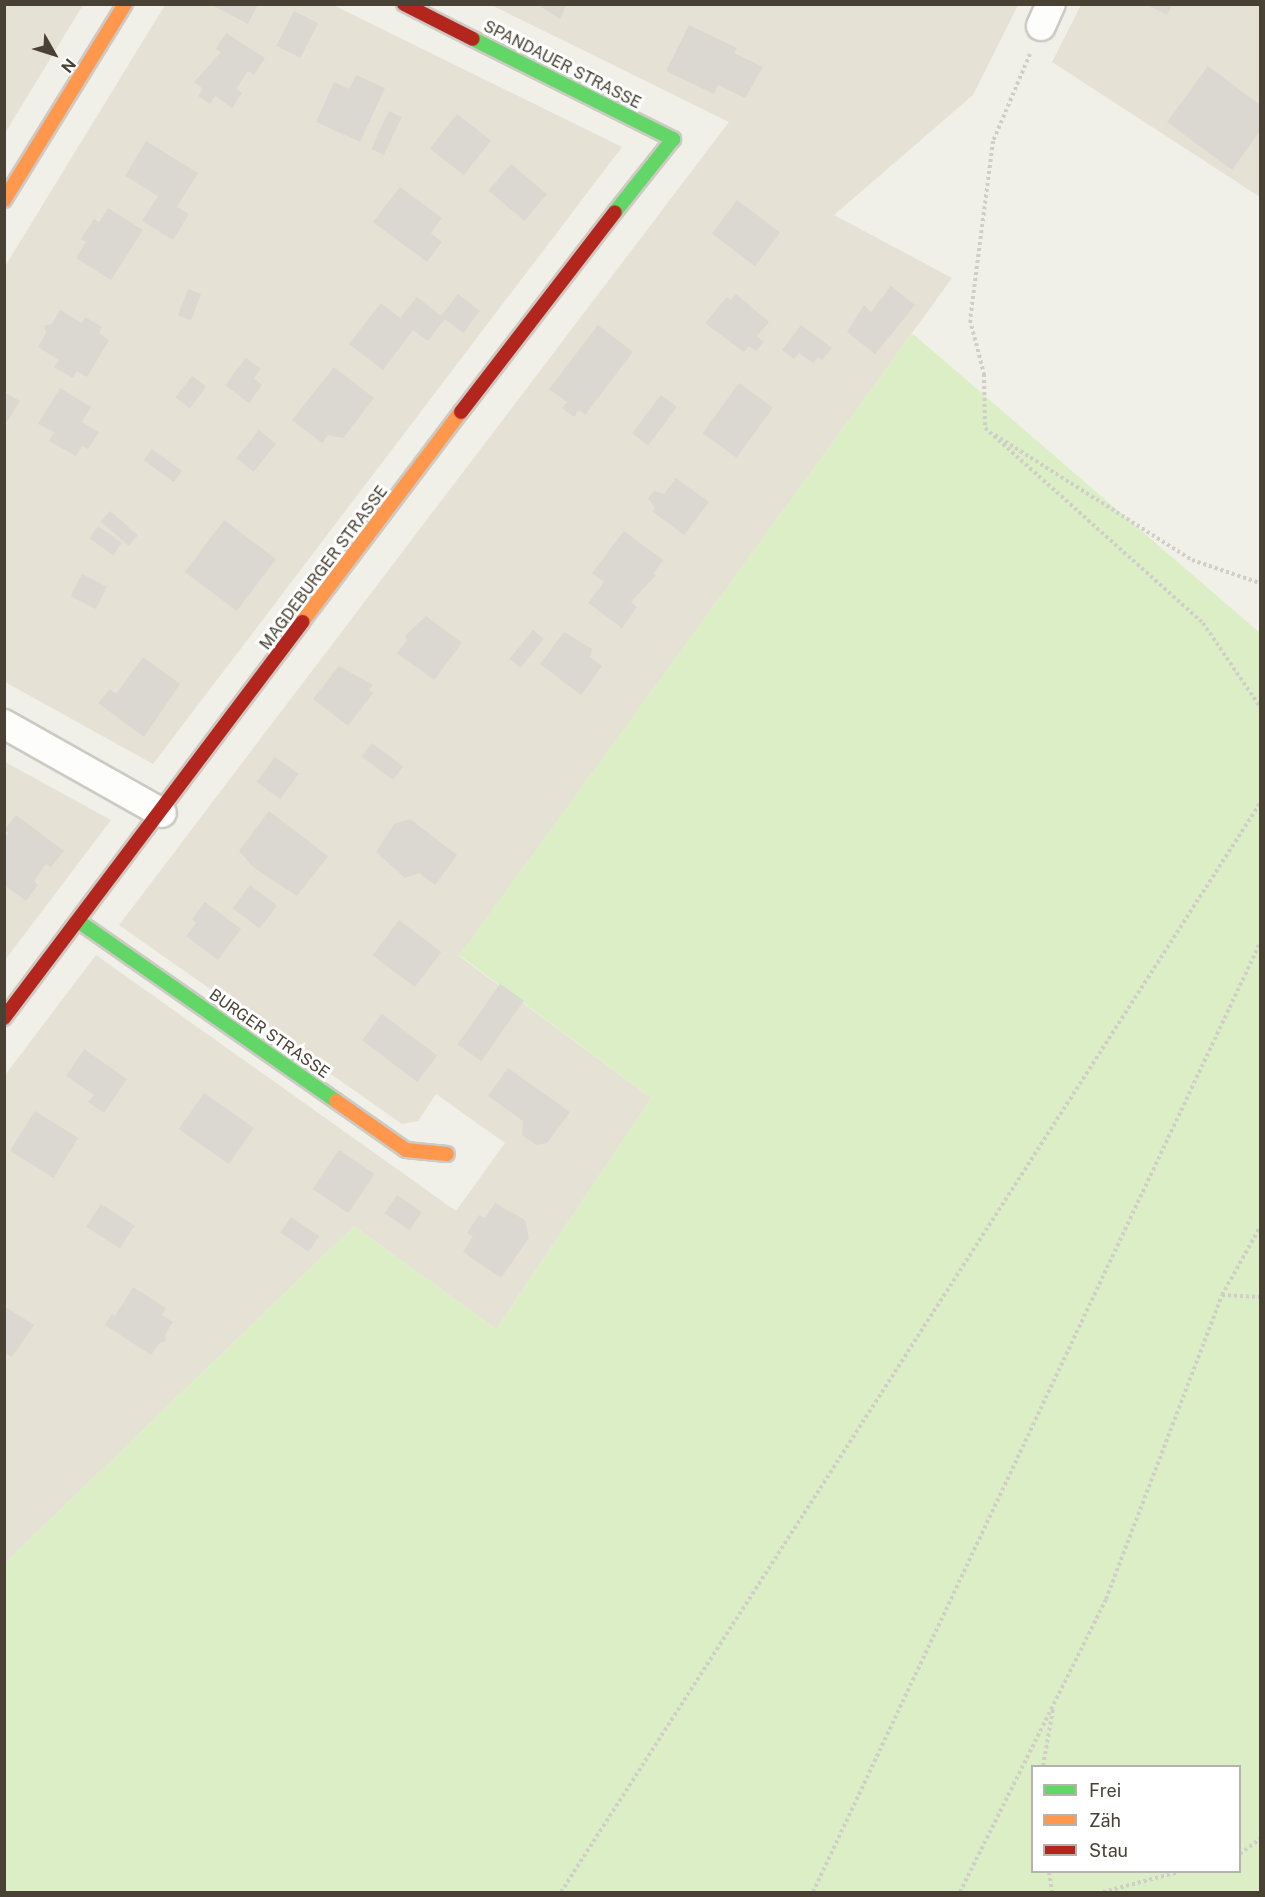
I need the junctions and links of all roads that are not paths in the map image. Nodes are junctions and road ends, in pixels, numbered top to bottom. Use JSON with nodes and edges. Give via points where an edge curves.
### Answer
{"nodes":[{"id":1,"x":125,"y":4,"type":"edge"},
{"id":2,"x":404,"y":4,"type":"edge"},
{"id":3,"x":673,"y":139,"type":"joint"},
{"id":4,"x":8,"y":188,"type":"edge"},
{"id":5,"x":4,"y":724,"type":"edge"},
{"id":6,"x":162,"y":813,"type":"junction"},
{"id":7,"x":78,"y":921,"type":"junction"},
{"id":8,"x":4,"y":1018,"type":"edge"},
{"id":9,"x":447,"y":1154,"type":"dead end"}],
"edges":[{"from":1,"to":4,"type":"street"},
{"from":2,"to":3,"type":"street","name":"SPANDAUER STRASSE"},
{"from":3,"to":6,"type":"street","name":"MAGDEBURGER STRASSE","via":[[517,337]]},
{"from":5,"to":6,"type":"street"},
{"from":6,"to":7,"type":"street","name":"MAGDEBURGER STRASSE"},
{"from":7,"to":8,"type":"street","name":"MAGDEBURGER STRASSE"},
{"from":7,"to":9,"type":"street","name":"BURGER STRASSE","via":[[406,1150]]}]}
